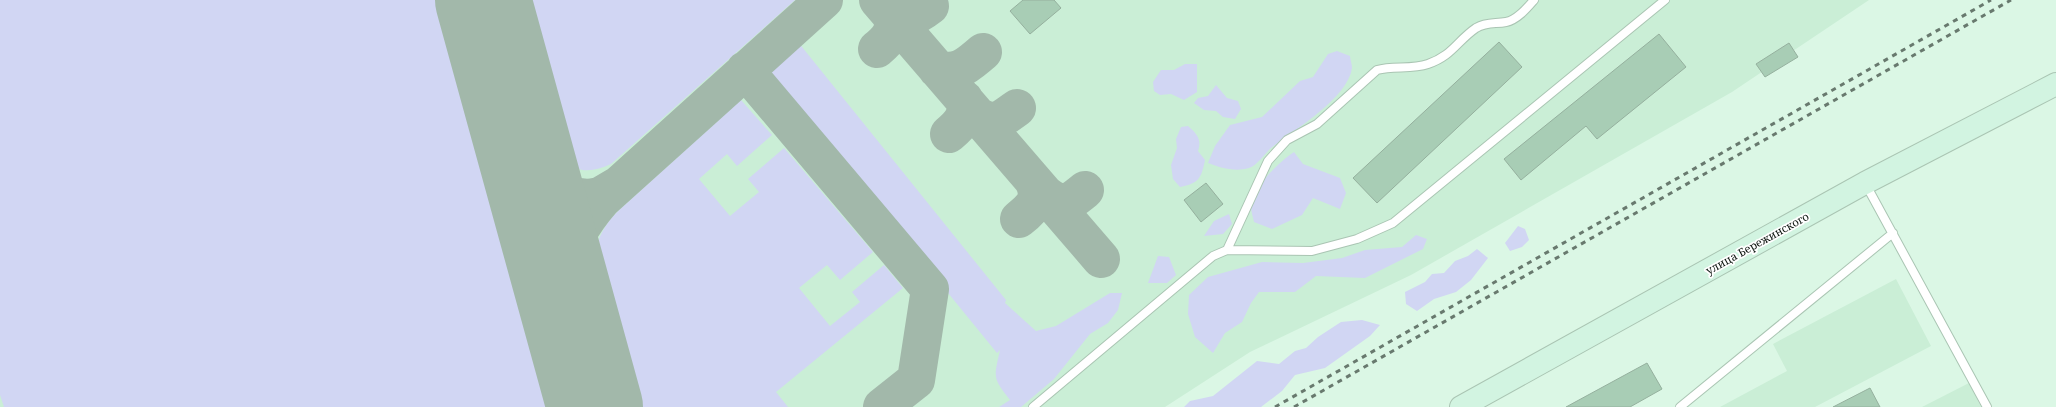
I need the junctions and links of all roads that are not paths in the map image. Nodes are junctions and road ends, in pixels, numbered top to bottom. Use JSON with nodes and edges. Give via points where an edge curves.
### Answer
{"nodes":[{"id":1,"x":1534,"y":0,"type":"edge"},
{"id":2,"x":1665,"y":0,"type":"edge"},
{"id":3,"x":2056,"y":84,"type":"edge"},
{"id":4,"x":1865,"y":183,"type":"junction"},
{"id":5,"x":1893,"y":233,"type":"junction"},
{"id":6,"x":1226,"y":250,"type":"junction"},
{"id":7,"x":1033,"y":407,"type":"edge"},
{"id":8,"x":1461,"y":407,"type":"edge"},
{"id":9,"x":1680,"y":407,"type":"edge"},
{"id":10,"x":1988,"y":407,"type":"edge"}],
"edges":[{"from":1,"to":6,"type":"lane","via":[[1519,15],[1507,22],[1488,23],[1476,28],[1444,58],[1411,68],[1377,70],[1317,124],[1287,140],[1268,160]]},
{"from":2,"to":6,"type":"lane","via":[[1393,223],[1358,239],[1312,251]]},
{"from":3,"to":4,"type":"main road","name":"улица Бережинского"},
{"from":4,"to":5,"type":"lane"},
{"from":4,"to":8,"type":"main road","name":"улица Бережинского"},
{"from":5,"to":9,"type":"lane"},
{"from":5,"to":10,"type":"lane"},
{"from":6,"to":7,"type":"lane","via":[[1213,256]]}]}
